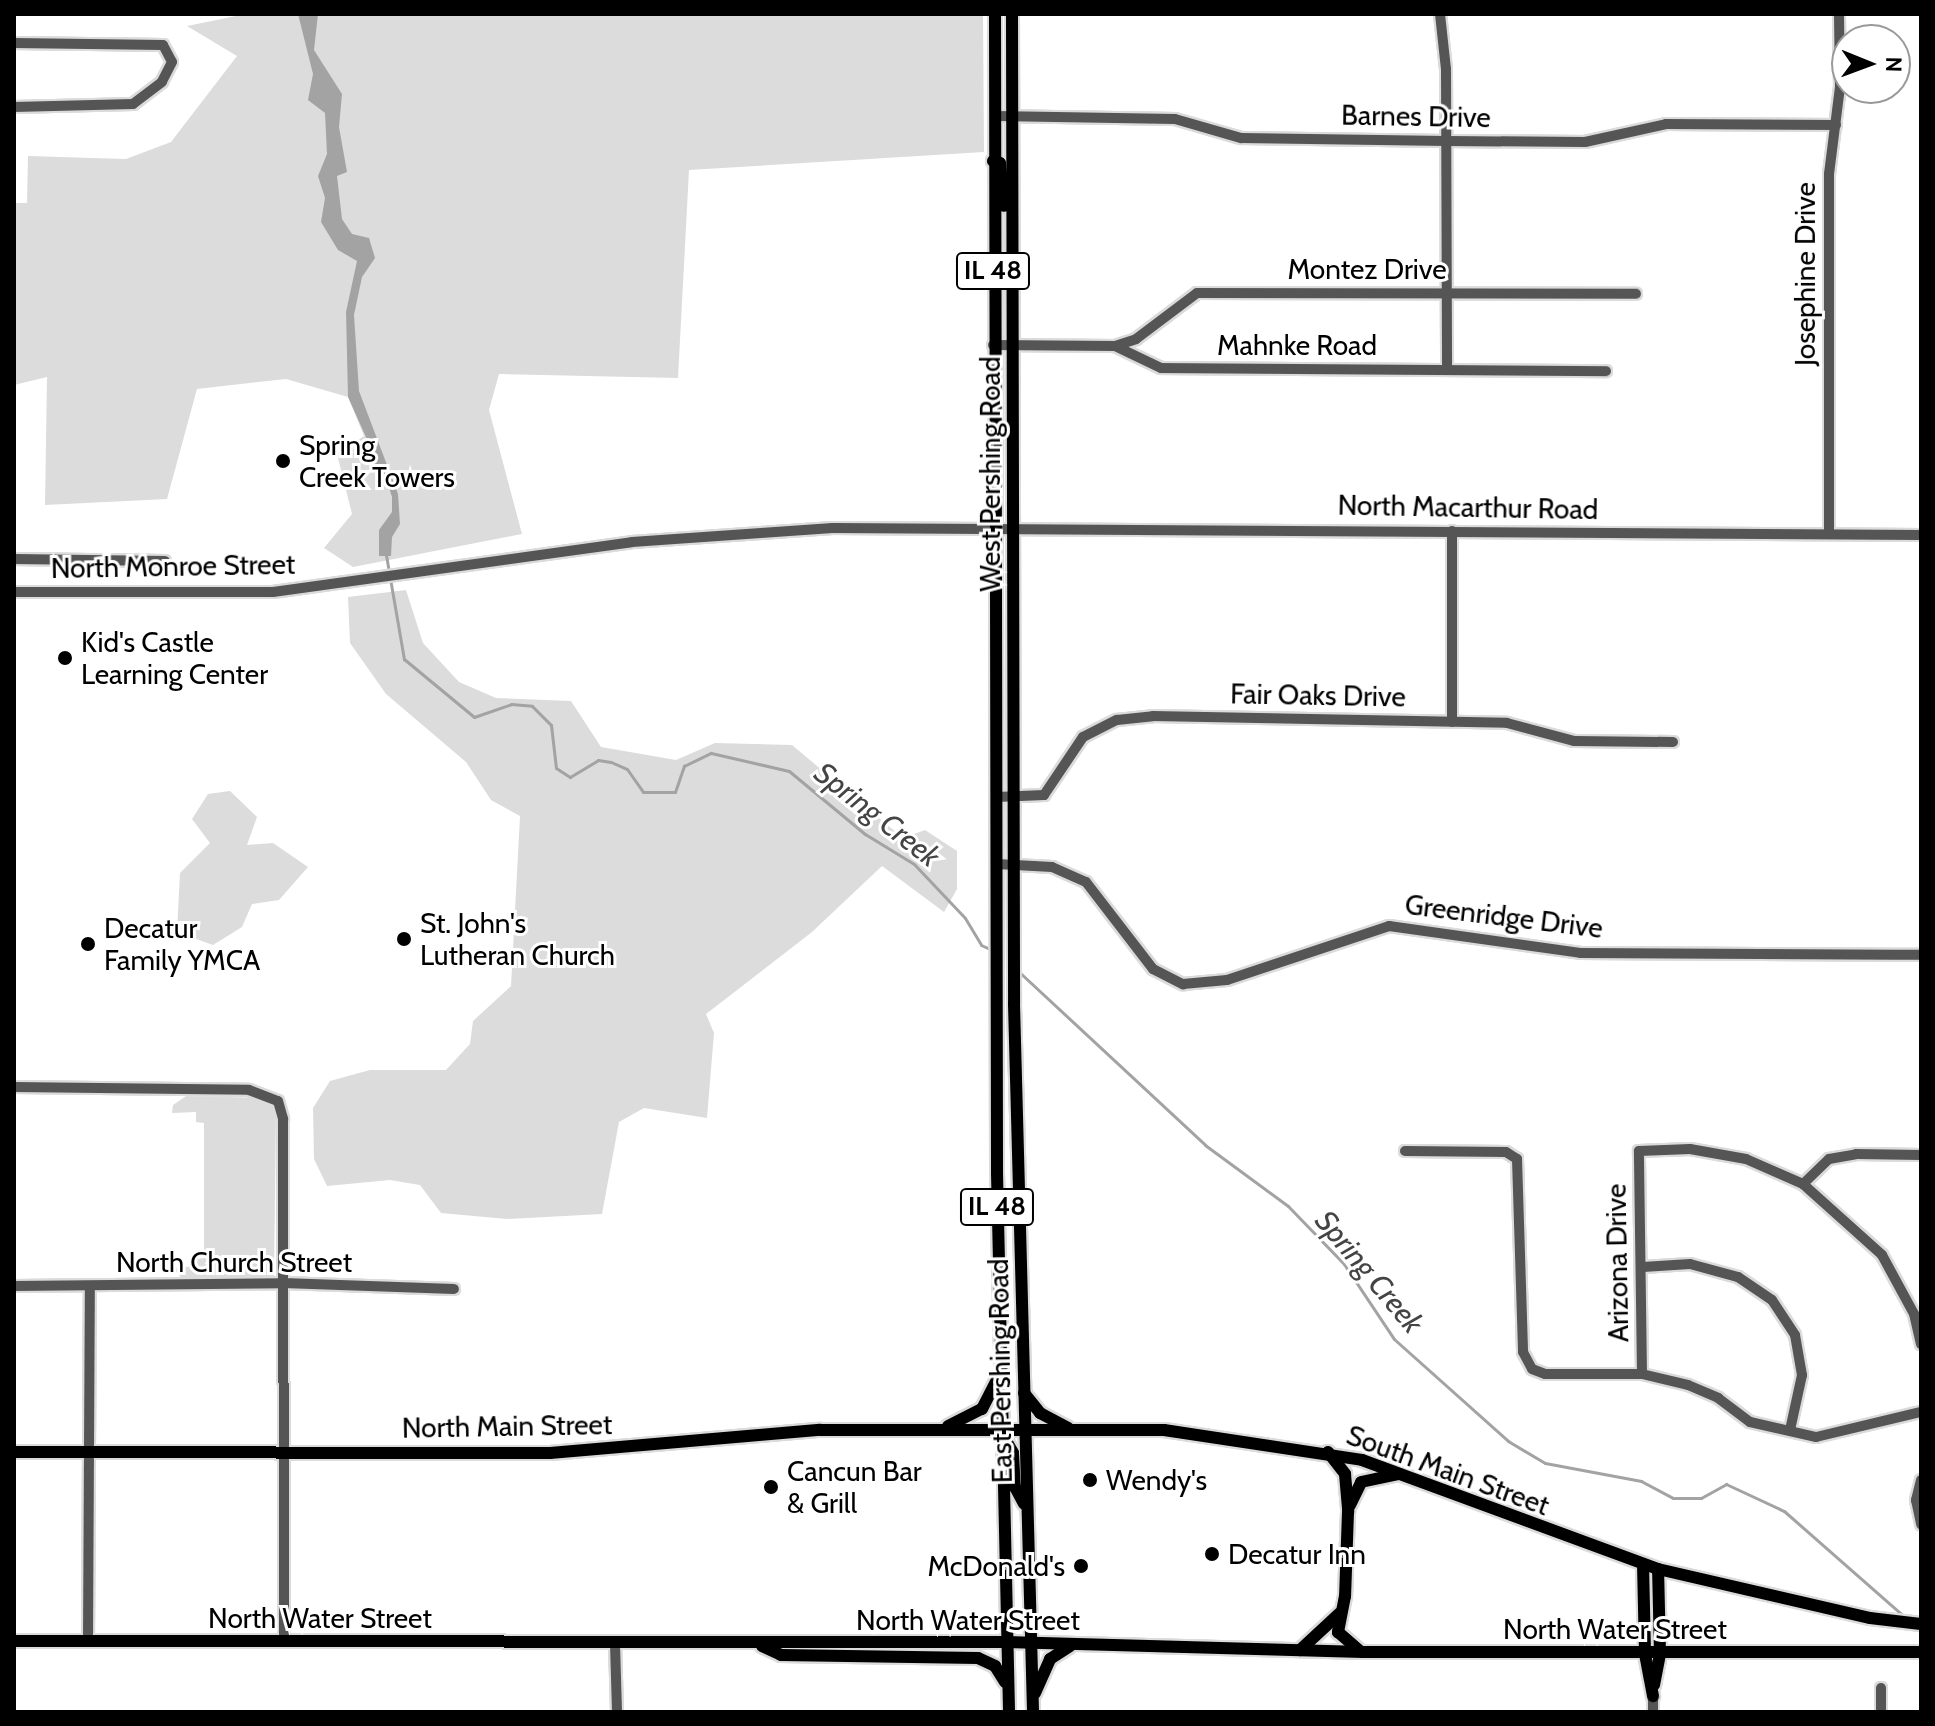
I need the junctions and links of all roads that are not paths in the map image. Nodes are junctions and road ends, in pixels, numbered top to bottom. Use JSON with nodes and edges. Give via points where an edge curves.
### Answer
{"nodes":[{"id":1,"x":995,"y":14,"type":"edge"},
{"id":2,"x":1012,"y":14,"type":"edge"},
{"id":3,"x":1440,"y":14,"type":"edge"},
{"id":4,"x":1839,"y":14,"type":"edge"},
{"id":5,"x":14,"y":43,"type":"edge"},
{"id":6,"x":14,"y":107,"type":"edge"},
{"id":7,"x":996,"y":116,"type":"junction"},
{"id":8,"x":1012,"y":116,"type":"junction"},
{"id":9,"x":1836,"y":125,"type":"junction"},
{"id":10,"x":1447,"y":141,"type":"junction"},
{"id":11,"x":993,"y":161,"type":"junction"},
{"id":12,"x":1012,"y":261,"type":"junction"},
{"id":13,"x":1447,"y":293,"type":"junction"},
{"id":14,"x":1636,"y":294,"type":"dead end"},
{"id":15,"x":993,"y":345,"type":"junction"},
{"id":16,"x":1013,"y":345,"type":"junction"},
{"id":17,"x":1115,"y":346,"type":"junction"},
{"id":18,"x":1447,"y":369,"type":"junction"},
{"id":19,"x":1606,"y":371,"type":"dead end"},
{"id":20,"x":1014,"y":527,"type":"junction"},
{"id":21,"x":995,"y":528,"type":"junction"},
{"id":22,"x":1452,"y":531,"type":"junction"},
{"id":23,"x":1829,"y":534,"type":"junction"},
{"id":24,"x":1921,"y":535,"type":"edge"},
{"id":25,"x":14,"y":559,"type":"edge"},
{"id":26,"x":165,"y":561,"type":"dead end"},
{"id":27,"x":410,"y":573,"type":"joint"},
{"id":28,"x":14,"y":592,"type":"edge"},
{"id":29,"x":1452,"y":722,"type":"junction"},
{"id":30,"x":1673,"y":742,"type":"dead end"},
{"id":31,"x":1015,"y":796,"type":"junction"},
{"id":32,"x":997,"y":797,"type":"junction"},
{"id":33,"x":997,"y":864,"type":"junction"},
{"id":34,"x":1016,"y":864,"type":"junction"},
{"id":35,"x":1015,"y":934,"type":"joint"},
{"id":36,"x":1921,"y":955,"type":"edge"},
{"id":37,"x":14,"y":1087,"type":"edge"},
{"id":38,"x":1405,"y":1151,"type":"dead end"},
{"id":39,"x":1921,"y":1155,"type":"edge"},
{"id":40,"x":1803,"y":1184,"type":"junction"},
{"id":41,"x":1643,"y":1267,"type":"junction"},
{"id":42,"x":283,"y":1283,"type":"junction"},
{"id":43,"x":14,"y":1286,"type":"edge"},
{"id":44,"x":90,"y":1286,"type":"junction"},
{"id":45,"x":454,"y":1289,"type":"dead end"},
{"id":46,"x":1921,"y":1344,"type":"edge"},
{"id":47,"x":1642,"y":1374,"type":"junction"},
{"id":48,"x":999,"y":1375,"type":"junction"},
{"id":49,"x":1024,"y":1393,"type":"junction"},
{"id":50,"x":1921,"y":1412,"type":"edge"},
{"id":51,"x":942,"y":1428,"type":"junction"},
{"id":52,"x":999,"y":1429,"type":"junction"},
{"id":53,"x":1024,"y":1429,"type":"junction"},
{"id":54,"x":1071,"y":1429,"type":"junction"},
{"id":55,"x":1790,"y":1430,"type":"junction"},
{"id":56,"x":14,"y":1452,"type":"edge"},
{"id":57,"x":88,"y":1452,"type":"junction"},
{"id":58,"x":1328,"y":1452,"type":"junction"},
{"id":59,"x":283,"y":1453,"type":"junction"},
{"id":60,"x":1402,"y":1473,"type":"junction"},
{"id":61,"x":1921,"y":1480,"type":"edge"},
{"id":62,"x":1027,"y":1510,"type":"junction"},
{"id":63,"x":1348,"y":1512,"type":"junction"},
{"id":64,"x":1921,"y":1524,"type":"edge"},
{"id":65,"x":1643,"y":1564,"type":"junction"},
{"id":66,"x":1658,"y":1569,"type":"junction"},
{"id":67,"x":1340,"y":1613,"type":"junction"},
{"id":68,"x":1921,"y":1624,"type":"edge"},
{"id":69,"x":284,"y":1640,"type":"junction"},
{"id":70,"x":14,"y":1641,"type":"edge"},
{"id":71,"x":88,"y":1641,"type":"junction"},
{"id":72,"x":1006,"y":1642,"type":"junction"},
{"id":73,"x":1030,"y":1643,"type":"junction"},
{"id":74,"x":615,"y":1644,"type":"junction"},
{"id":75,"x":1078,"y":1644,"type":"junction"},
{"id":76,"x":762,"y":1646,"type":"junction"},
{"id":77,"x":1300,"y":1650,"type":"junction"},
{"id":78,"x":1363,"y":1652,"type":"junction"},
{"id":79,"x":1921,"y":1652,"type":"edge"},
{"id":80,"x":1645,"y":1654,"type":"junction"},
{"id":81,"x":1660,"y":1654,"type":"junction"},
{"id":82,"x":1008,"y":1688,"type":"junction"},
{"id":83,"x":1881,"y":1688,"type":"dead end"},
{"id":84,"x":1653,"y":1696,"type":"junction"},
{"id":85,"x":1033,"y":1706,"type":"edge"},
{"id":86,"x":617,"y":1712,"type":"edge"},
{"id":87,"x":1009,"y":1712,"type":"edge"},
{"id":88,"x":1653,"y":1712,"type":"edge"},
{"id":89,"x":1881,"y":1712,"type":"edge"}],
"edges":[{"from":1,"to":7,"type":"main road","name":"West Pershing Road","number":"IL 48"},
{"from":2,"to":8,"type":"main road","name":"West Pershing Road","number":"IL 48"},
{"from":3,"to":10,"type":"street"},
{"from":4,"to":9,"type":"street","name":"Josephine Drive"},
{"from":5,"to":6,"type":"street","via":[[163,45],[172,62],[162,82],[133,104]]},
{"from":7,"to":8,"type":"street","name":"Barnes Drive"},
{"from":7,"to":11,"type":"main road","name":"West Pershing Road","number":"IL 48"},
{"from":8,"to":10,"type":"street","name":"Barnes Drive","via":[[1175,119],[1241,138]]},
{"from":8,"to":12,"type":"main road","name":"West Pershing Road","number":"IL 48"},
{"from":9,"to":10,"type":"street","name":"Barnes Drive","via":[[1666,124],[1585,142]]},
{"from":9,"to":23,"type":"street","name":"Josephine Drive","via":[[1829,174]]},
{"from":10,"to":13,"type":"street"},
{"from":11,"to":12,"type":"main road","via":[[1000,163],[1003,175]]},
{"from":11,"to":15,"type":"main road","name":"West Pershing Road","number":"IL 48"},
{"from":12,"to":16,"type":"main road","name":"West Pershing Road","number":"IL 48"},
{"from":13,"to":14,"type":"street","name":"Montez Drive"},
{"from":13,"to":17,"type":"street","name":"Montez Drive","via":[[1197,293],[1136,339]]},
{"from":13,"to":18,"type":"street"},
{"from":15,"to":16,"type":"street","name":"Mahnke Road"},
{"from":15,"to":21,"type":"main road","name":"West Pershing Road","number":"IL 48"},
{"from":16,"to":17,"type":"street","name":"Mahnke Road"},
{"from":16,"to":20,"type":"main road","name":"West Pershing Road","number":"IL 48"},
{"from":17,"to":18,"type":"street","name":"Mahnke Road","via":[[1161,368]]},
{"from":18,"to":19,"type":"street","name":"Mahnke Road"},
{"from":20,"to":21,"type":"street","name":"North Macarthur Road"},
{"from":20,"to":22,"type":"street","name":"North Macarthur Road"},
{"from":20,"to":31,"type":"main road","name":"West Pershing Road","number":"IL 48"},
{"from":21,"to":27,"type":"street","name":"North Macarthur Road","via":[[833,528],[693,536]]},
{"from":21,"to":32,"type":"main road","name":"West Pershing Road","number":"IL 48"},
{"from":22,"to":23,"type":"street","name":"North Macarthur Road"},
{"from":22,"to":29,"type":"street"},
{"from":23,"to":24,"type":"street","name":"North Macarthur Road"},
{"from":25,"to":26,"type":"street"},
{"from":27,"to":28,"type":"street","name":"North Monroe Street","via":[[236,594]]},
{"from":29,"to":30,"type":"street","name":"Fair Oaks Drive","via":[[1507,723],[1588,742]]},
{"from":29,"to":31,"type":"street","name":"Fair Oaks Drive","via":[[1117,720],[1083,737],[1044,795]]},
{"from":31,"to":32,"type":"street","name":"Fair Oaks Drive"},
{"from":31,"to":34,"type":"main road","name":"West Pershing Road","number":"IL 48"},
{"from":32,"to":33,"type":"main road","name":"West Pershing Road","number":"IL 48"},
{"from":33,"to":34,"type":"street","name":"Greenridge Drive"},
{"from":33,"to":48,"type":"main road","name":"West Pershing Road","number":"IL 48"},
{"from":34,"to":35,"type":"main road","name":"West Pershing Road","number":"IL 48"},
{"from":34,"to":36,"type":"street","name":"Greenridge Drive","via":[[1052,867],[1086,882],[1153,969],[1183,984],[1227,980],[1389,926],[1580,953]]},
{"from":35,"to":49,"type":"main road","name":"East Pershing Road","number":"IL 48"},
{"from":37,"to":42,"type":"street","via":[[263,1092],[278,1101],[283,1119]]},
{"from":38,"to":47,"type":"street","via":[[1506,1152],[1517,1159],[1523,1352],[1532,1369],[1545,1374]]},
{"from":39,"to":40,"type":"street","via":[[1829,1159]]},
{"from":40,"to":41,"type":"street","name":"Arizona Drive","via":[[1746,1159],[1690,1149],[1639,1151]]},
{"from":40,"to":46,"type":"street","via":[[1882,1255],[1914,1314]]},
{"from":41,"to":47,"type":"street","name":"Arizona Drive"},
{"from":41,"to":55,"type":"street","via":[[1690,1264],[1738,1277],[1772,1300],[1795,1335],[1802,1375]]},
{"from":42,"to":44,"type":"street","name":"North Church Street"},
{"from":42,"to":45,"type":"street","name":"North Church Street"},
{"from":42,"to":59,"type":"street"},
{"from":43,"to":44,"type":"street","name":"North Church Street"},
{"from":44,"to":57,"type":"street"},
{"from":47,"to":55,"type":"street","via":[[1718,1398],[1750,1422]]},
{"from":48,"to":51,"type":"main road","via":[[982,1409]]},
{"from":48,"to":52,"type":"main road","number":"IL 48"},
{"from":49,"to":53,"type":"main road","name":"East Pershing Road","number":"IL 48"},
{"from":49,"to":54,"type":"main road","via":[[1040,1413]]},
{"from":50,"to":55,"type":"street","via":[[1816,1437]]},
{"from":51,"to":52,"type":"main road","name":"North Main Street"},
{"from":51,"to":59,"type":"main road","name":"North Main Street","via":[[820,1430],[550,1453]]},
{"from":52,"to":53,"type":"main road","name":"South Main Street"},
{"from":52,"to":62,"type":"main road","via":[[1013,1453],[1015,1487]]},
{"from":52,"to":72,"type":"main road","number":"IL 48"},
{"from":53,"to":54,"type":"main road","name":"South Main Street"},
{"from":53,"to":62,"type":"main road","name":"East Pershing Road","number":"IL 48"},
{"from":54,"to":58,"type":"main road","name":"South Main Street","via":[[1164,1430]]},
{"from":56,"to":57,"type":"main road","name":"North Main Street"},
{"from":57,"to":59,"type":"main road","name":"North Main Street"},
{"from":57,"to":71,"type":"street"},
{"from":58,"to":60,"type":"main road","name":"South Main Street"},
{"from":58,"to":63,"type":"main road","via":[[1345,1474]]},
{"from":59,"to":69,"type":"street"},
{"from":60,"to":63,"type":"main road","via":[[1361,1482]]},
{"from":60,"to":65,"type":"main road","name":"South Main Street"},
{"from":61,"to":64,"type":"street","via":[[1916,1500]]},
{"from":62,"to":73,"type":"main road","name":"East Pershing Road","number":"IL 48"},
{"from":63,"to":67,"type":"main road"},
{"from":65,"to":66,"type":"main road","name":"South Main Street"},
{"from":65,"to":80,"type":"main road"},
{"from":66,"to":68,"type":"main road","name":"South Main Street","via":[[1870,1618]]},
{"from":66,"to":81,"type":"main road"},
{"from":67,"to":77,"type":"main road"},
{"from":67,"to":78,"type":"main road","via":[[1342,1639]]},
{"from":69,"to":71,"type":"main road","name":"North Water Street"},
{"from":69,"to":74,"type":"main road","name":"North Water Street"},
{"from":70,"to":71,"type":"main road","name":"North Water Street"},
{"from":72,"to":73,"type":"main road","name":"North Water Street"},
{"from":72,"to":76,"type":"main road","name":"North Water Street"},
{"from":72,"to":82,"type":"main road","number":"IL 48"},
{"from":73,"to":75,"type":"main road","name":"North Water Street"},
{"from":73,"to":85,"type":"main road","name":"East Pershing Road","number":"IL 48"},
{"from":74,"to":76,"type":"main road","name":"North Water Street"},
{"from":74,"to":86,"type":"street"},
{"from":75,"to":77,"type":"main road","name":"North Water Street"},
{"from":75,"to":85,"type":"main road","via":[[1050,1659]]},
{"from":76,"to":82,"type":"main road","via":[[781,1655],[978,1658],[995,1666]]},
{"from":77,"to":78,"type":"main road","name":"North Water Street"},
{"from":78,"to":80,"type":"main road","name":"North Water Street"},
{"from":79,"to":81,"type":"main road","name":"North Water Street"},
{"from":80,"to":81,"type":"main road","name":"North Water Street"},
{"from":80,"to":84,"type":"main road"},
{"from":81,"to":84,"type":"main road"},
{"from":82,"to":87,"type":"main road","number":"IL 48"},
{"from":83,"to":89,"type":"street"},
{"from":84,"to":88,"type":"street"}]}
